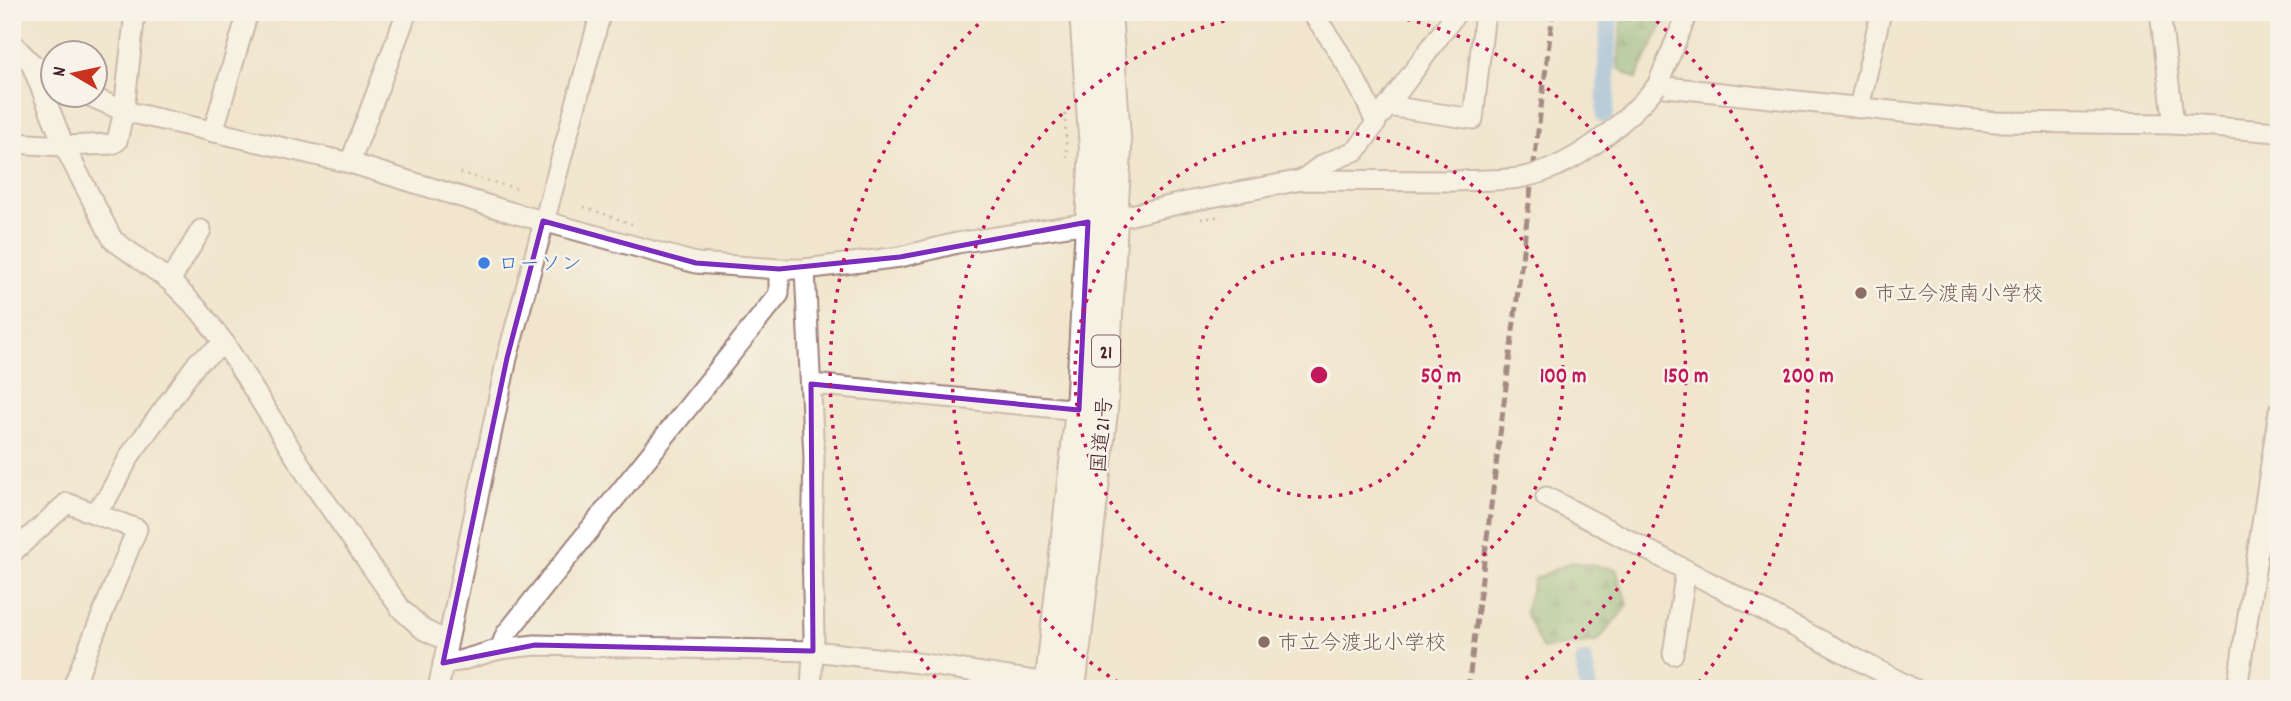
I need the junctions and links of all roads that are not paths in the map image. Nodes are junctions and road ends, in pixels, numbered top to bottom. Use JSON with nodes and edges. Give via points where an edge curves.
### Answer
{"nodes":[{"id":1,"x":135,"y":12,"type":"edge"},
{"id":2,"x":248,"y":12,"type":"edge"},
{"id":3,"x":407,"y":12,"type":"edge"},
{"id":4,"x":601,"y":12,"type":"edge"},
{"id":5,"x":1083,"y":12,"type":"edge"},
{"id":6,"x":1108,"y":12,"type":"edge"},
{"id":7,"x":1311,"y":12,"type":"edge"},
{"id":8,"x":1457,"y":12,"type":"edge"},
{"id":9,"x":1485,"y":12,"type":"edge"},
{"id":10,"x":1688,"y":12,"type":"edge"},
{"id":11,"x":1881,"y":12,"type":"edge"},
{"id":12,"x":2160,"y":12,"type":"edge"},
{"id":13,"x":12,"y":43,"type":"edge"},
{"id":14,"x":31,"y":63,"type":"junction"},
{"id":15,"x":38,"y":67,"type":"edge"},
{"id":16,"x":1657,"y":86,"type":"junction"},
{"id":17,"x":108,"y":104,"type":"edge"},
{"id":18,"x":1388,"y":106,"type":"junction"},
{"id":19,"x":1859,"y":108,"type":"junction"},
{"id":20,"x":124,"y":111,"type":"junction"},
{"id":21,"x":1376,"y":123,"type":"junction"},
{"id":22,"x":2174,"y":124,"type":"junction"},
{"id":23,"x":213,"y":132,"type":"junction"},
{"id":24,"x":2279,"y":132,"type":"edge"},
{"id":25,"x":12,"y":143,"type":"edge"},
{"id":26,"x":64,"y":146,"type":"junction"},
{"id":27,"x":350,"y":163,"type":"junction"},
{"id":28,"x":1303,"y":180,"type":"junction"},
{"id":29,"x":1114,"y":219,"type":"junction"},
{"id":30,"x":543,"y":221,"type":"junction"},
{"id":31,"x":1088,"y":222,"type":"junction"},
{"id":32,"x":201,"y":230,"type":"dead end"},
{"id":33,"x":779,"y":269,"type":"junction"},
{"id":34,"x":805,"y":269,"type":"junction"},
{"id":35,"x":170,"y":281,"type":"junction"},
{"id":36,"x":225,"y":344,"type":"junction"},
{"id":37,"x":811,"y":384,"type":"junction"},
{"id":38,"x":1079,"y":410,"type":"junction"},
{"id":39,"x":2279,"y":411,"type":"edge"},
{"id":40,"x":2274,"y":483,"type":"edge"},
{"id":41,"x":1546,"y":497,"type":"dead end"},
{"id":42,"x":93,"y":513,"type":"junction"},
{"id":43,"x":12,"y":553,"type":"edge"},
{"id":44,"x":1686,"y":570,"type":"junction"},
{"id":45,"x":447,"y":641,"type":"junction"},
{"id":46,"x":500,"y":649,"type":"junction"},
{"id":47,"x":813,"y":651,"type":"junction"},
{"id":48,"x":1672,"y":654,"type":"dead end"},
{"id":49,"x":443,"y":663,"type":"junction"},
{"id":50,"x":1056,"y":687,"type":"edge"},
{"id":51,"x":72,"y":689,"type":"edge"},
{"id":52,"x":438,"y":689,"type":"edge"},
{"id":53,"x":811,"y":689,"type":"edge"},
{"id":54,"x":1914,"y":689,"type":"edge"},
{"id":55,"x":2236,"y":689,"type":"edge"}],
"edges":[{"from":1,"to":20,"type":"street"},
{"from":2,"to":23,"type":"street"},
{"from":3,"to":27,"type":"street"},
{"from":4,"to":30,"type":"street"},
{"from":5,"to":31,"type":"highway","name":"国道21号","number":"21","via":[[1093,149]]},
{"from":6,"to":29,"type":"highway","name":"国道21号","number":"21","via":[[1118,150]]},
{"from":7,"to":21,"type":"street","via":[[1360,86]]},
{"from":8,"to":18,"type":"street"},
{"from":9,"to":18,"type":"street","via":[[1473,119]]},
{"from":10,"to":16,"type":"street"},
{"from":11,"to":19,"type":"street"},
{"from":12,"to":22,"type":"street"},
{"from":13,"to":14,"type":"street"},
{"from":14,"to":15,"type":"street"},
{"from":14,"to":26,"type":"street"},
{"from":16,"to":19,"type":"street"},
{"from":16,"to":28,"type":"street","bridge":true,"via":[[1616,130],[1558,166],[1520,178]]},
{"from":17,"to":20,"type":"street"},
{"from":18,"to":21,"type":"street"},
{"from":19,"to":22,"type":"street","via":[[1995,122]]},
{"from":20,"to":23,"type":"street"},
{"from":20,"to":26,"type":"street","via":[[120,136],[113,144]]},
{"from":21,"to":28,"type":"street","via":[[1357,150],[1322,165]]},
{"from":22,"to":24,"type":"street"},
{"from":23,"to":27,"type":"street"},
{"from":25,"to":26,"type":"street"},
{"from":26,"to":35,"type":"street","via":[[113,240]]},
{"from":27,"to":30,"type":"street"},
{"from":28,"to":29,"type":"street"},
{"from":29,"to":31,"type":"street"},
{"from":29,"to":50,"type":"highway","name":"国道21号","number":"21","via":[[1104,412]]},
{"from":30,"to":33,"type":"street","via":[[696,263]]},
{"from":30,"to":45,"type":"street","via":[[507,358]]},
{"from":31,"to":34,"type":"street","via":[[900,257]]},
{"from":31,"to":38,"type":"highway","name":"国道21号","number":"21"},
{"from":32,"to":35,"type":"street"},
{"from":33,"to":34,"type":"street"},
{"from":33,"to":46,"type":"street","via":[[779,294],[506,634]]},
{"from":34,"to":37,"type":"street"},
{"from":35,"to":36,"type":"street"},
{"from":36,"to":42,"type":"street","via":[[198,362]]},
{"from":36,"to":45,"type":"street","via":[[307,475],[401,609],[424,630]]},
{"from":37,"to":38,"type":"street"},
{"from":37,"to":47,"type":"street"},
{"from":38,"to":50,"type":"highway","name":"国道21号","number":"21"},
{"from":39,"to":40,"type":"street"},
{"from":40,"to":55,"type":"street"},
{"from":41,"to":44,"type":"street"},
{"from":42,"to":43,"type":"street","via":[[67,503]]},
{"from":42,"to":51,"type":"street","via":[[137,529]]},
{"from":44,"to":48,"type":"street"},
{"from":44,"to":54,"type":"street"},
{"from":45,"to":49,"type":"street"},
{"from":46,"to":47,"type":"street","via":[[535,645]]},
{"from":46,"to":49,"type":"street"},
{"from":47,"to":50,"type":"street"},
{"from":47,"to":53,"type":"street"},
{"from":49,"to":52,"type":"street"}]}
